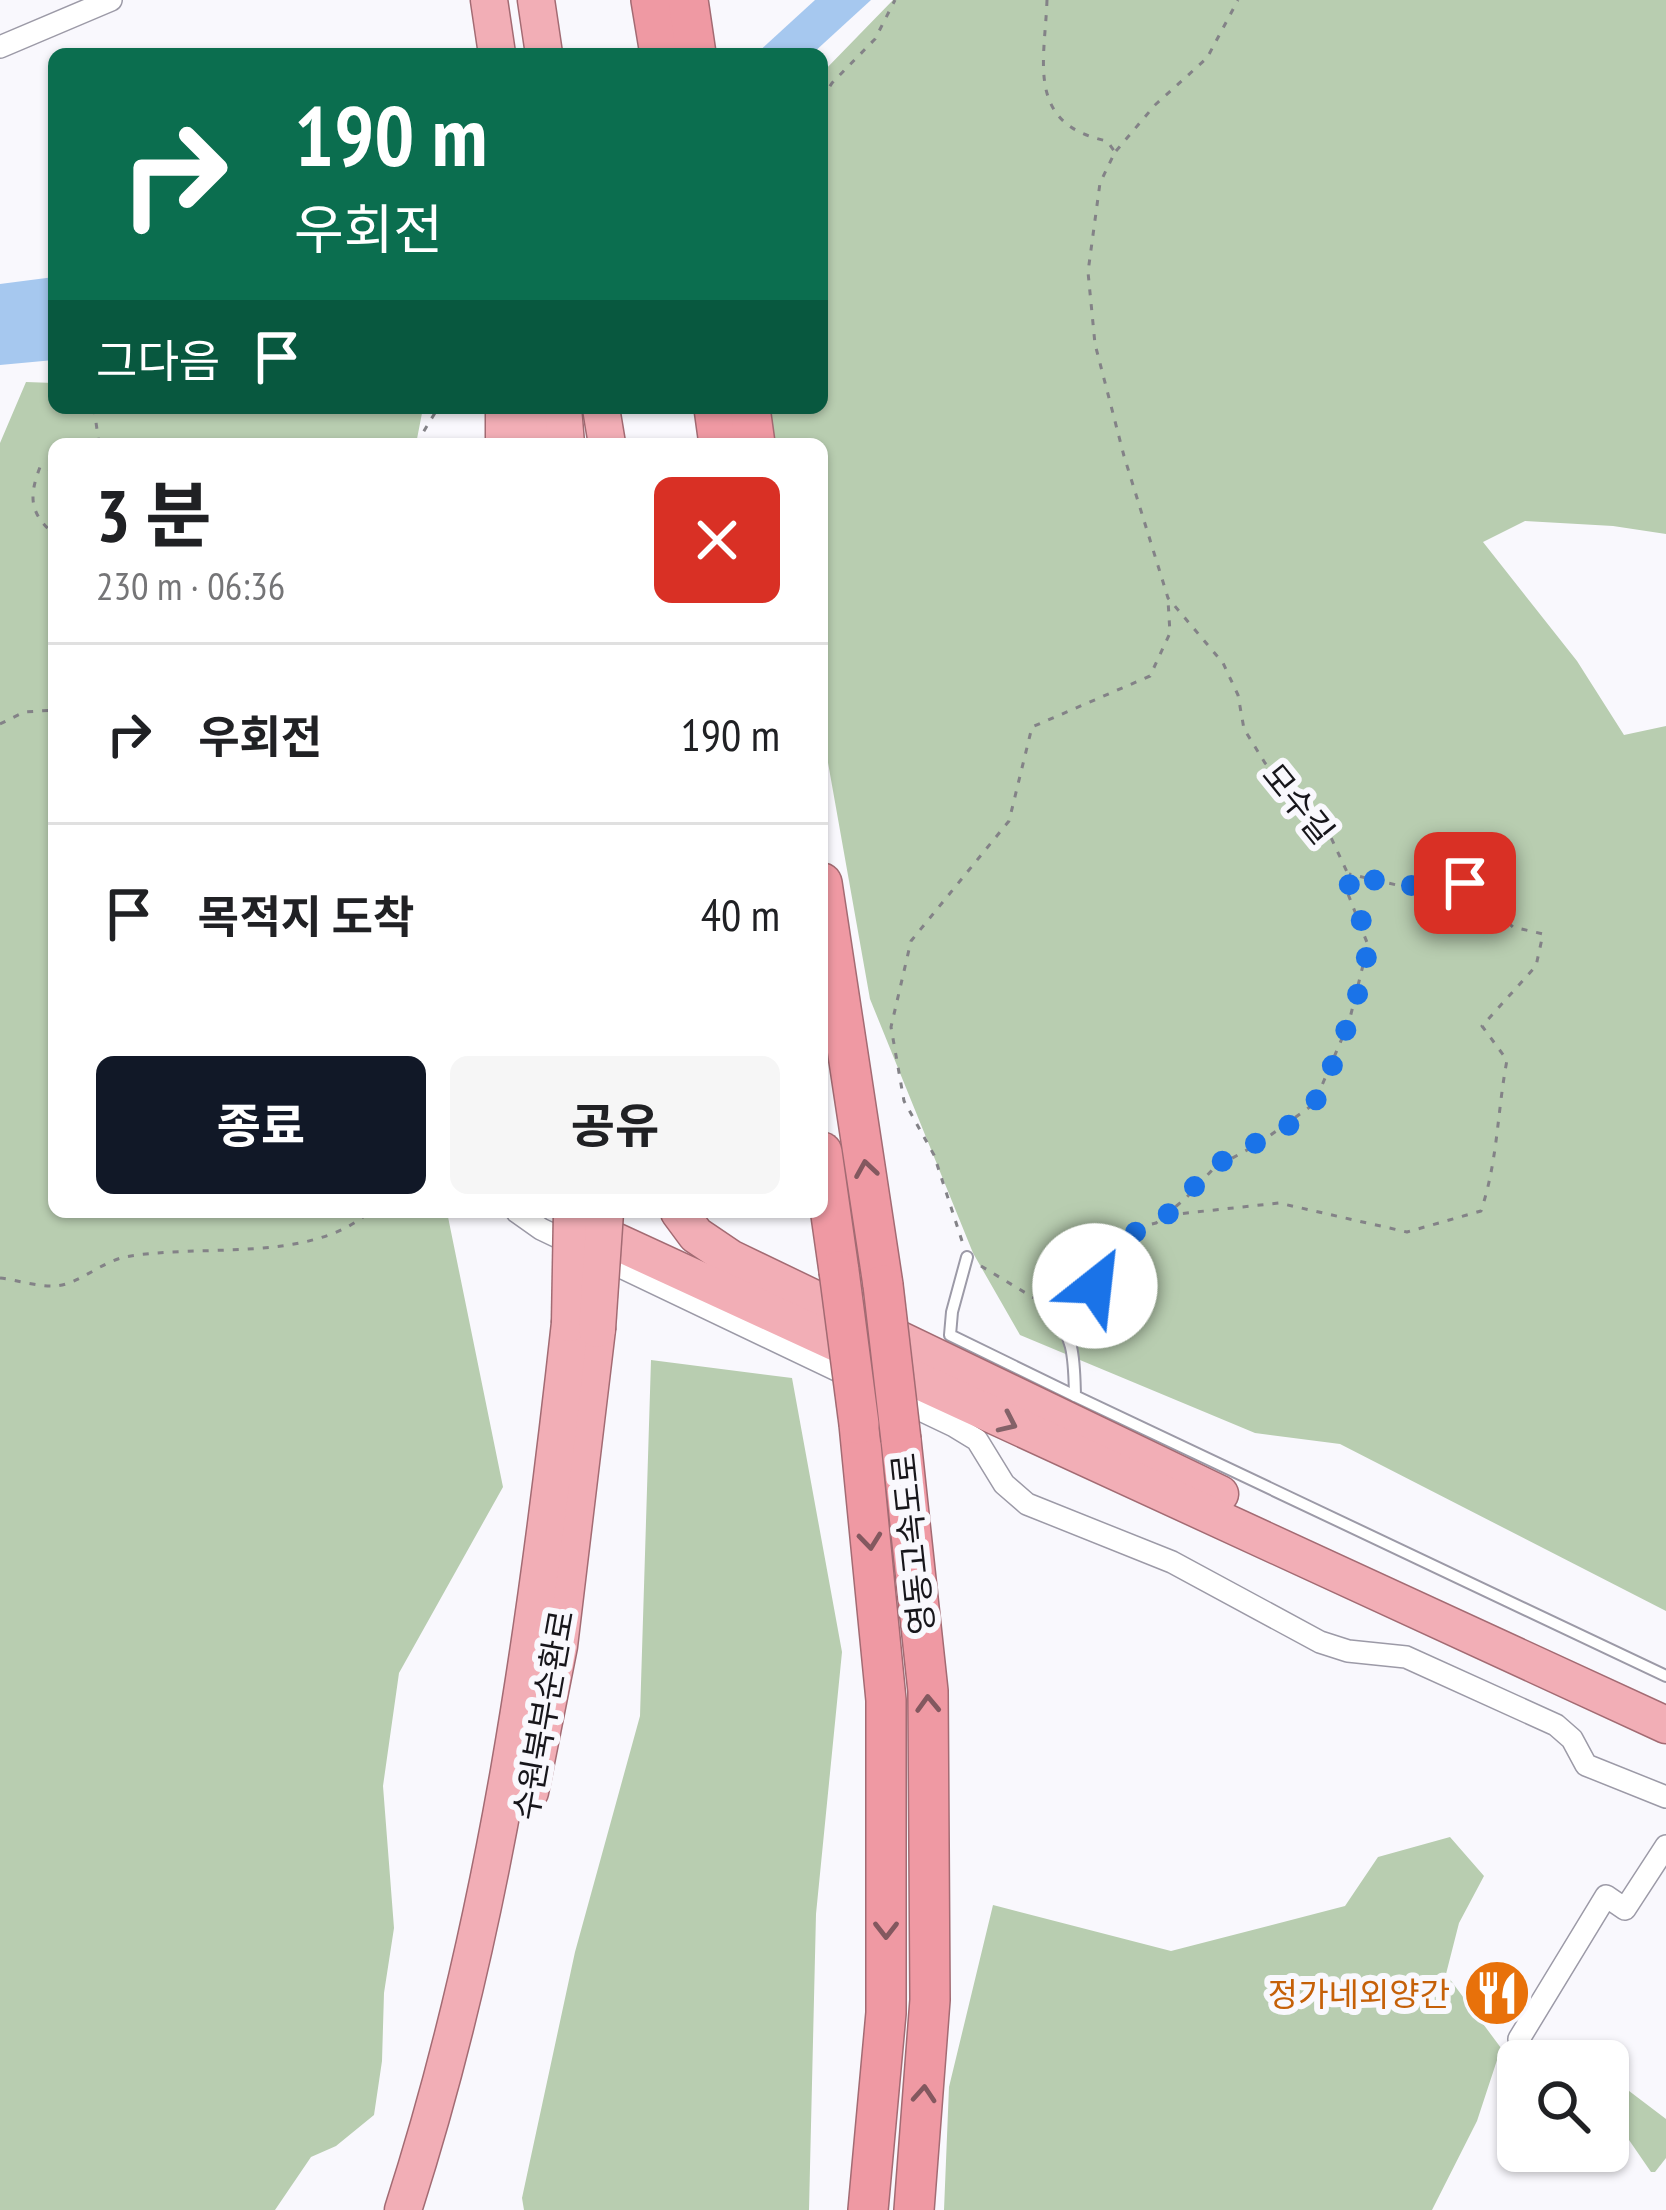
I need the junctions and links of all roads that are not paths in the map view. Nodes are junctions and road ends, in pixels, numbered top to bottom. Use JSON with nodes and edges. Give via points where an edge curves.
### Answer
{"nodes":[{"id":1,"x":111,"y":0,"type":"edge"},
{"id":2,"x":490,"y":0,"type":"edge"},
{"id":3,"x":514,"y":0,"type":"edge"},
{"id":4,"x":536,"y":0,"type":"edge"},
{"id":5,"x":651,"y":0,"type":"edge"},
{"id":6,"x":688,"y":0,"type":"edge"},
{"id":7,"x":0,"y":46,"type":"edge"},
{"id":8,"x":496,"y":48,"type":"edge"},
{"id":9,"x":520,"y":48,"type":"edge"},
{"id":10,"x":543,"y":48,"type":"edge"},
{"id":11,"x":659,"y":48,"type":"edge"},
{"id":12,"x":695,"y":48,"type":"edge"},
{"id":13,"x":828,"y":923,"type":"edge"},
{"id":14,"x":828,"y":1194,"type":"edge"},
{"id":15,"x":526,"y":1218,"type":"edge"},
{"id":16,"x":572,"y":1218,"type":"edge"},
{"id":17,"x":573,"y":1218,"type":"edge"},
{"id":18,"x":604,"y":1218,"type":"edge"},
{"id":19,"x":683,"y":1218,"type":"edge"},
{"id":20,"x":967,"y":1257,"type":"road end"},
{"id":21,"x":1049,"y":1308,"type":"road end"},
{"id":22,"x":583,"y":1326,"type":"junction"},
{"id":23,"x":1075,"y":1396,"type":"junction"},
{"id":24,"x":1666,"y":1676,"type":"edge"},
{"id":25,"x":1666,"y":1708,"type":"edge"},
{"id":26,"x":1666,"y":1725,"type":"edge"},
{"id":27,"x":1666,"y":1798,"type":"edge"},
{"id":28,"x":1666,"y":1846,"type":"edge"},
{"id":29,"x":1519,"y":2039,"type":"dead end"},
{"id":30,"x":404,"y":2210,"type":"edge"},
{"id":31,"x":430,"y":2210,"type":"edge"},
{"id":32,"x":868,"y":2210,"type":"edge"},
{"id":33,"x":914,"y":2210,"type":"edge"}],
"edges":[{"from":1,"to":7,"type":"street"},
{"from":2,"to":8,"type":"highway"},
{"from":3,"to":9,"type":"highway"},
{"from":4,"to":10,"type":"highway"},
{"from":5,"to":11,"type":"highway"},
{"from":6,"to":12,"type":"highway"},
{"from":33,"to":13,"type":"highway","name":"영동고속도로","one_way":true,"bridge":true,"via":[[931,2000],[928,1691],[883,1285]]},
{"from":14,"to":32,"type":"highway","name":"영동고속도로","one_way":true,"bridge":true,"via":[[886,1700],[886,2012]]},
{"from":15,"to":27,"type":"street","via":[[954,1426],[977,1440],[1027,1504],[1172,1562],[1320,1642],[1406,1657],[1556,1725],[1586,1766]]},
{"from":16,"to":26,"type":"highway","one_way":true},
{"from":17,"to":22,"type":"highway","name":"수원북부순환로","bridge":true},
{"from":18,"to":22,"type":"highway","name":"수원북부순환로","bridge":true},
{"from":19,"to":25,"type":"highway","via":[[730,1258]]},
{"from":20,"to":23,"type":"lane","via":[[950,1335]]},
{"from":21,"to":23,"type":"lane","via":[[1074,1346]]},
{"from":22,"to":30,"type":"highway","name":"수원북부순환로","via":[[503,1817],[469,1977]]},
{"from":22,"to":31,"type":"highway","name":"수원북부순환로","via":[[559,1646],[482,2019]]},
{"from":23,"to":24,"type":"lane"},
{"from":28,"to":29,"type":"street","via":[[1625,1909],[1606,1897]]}]}
